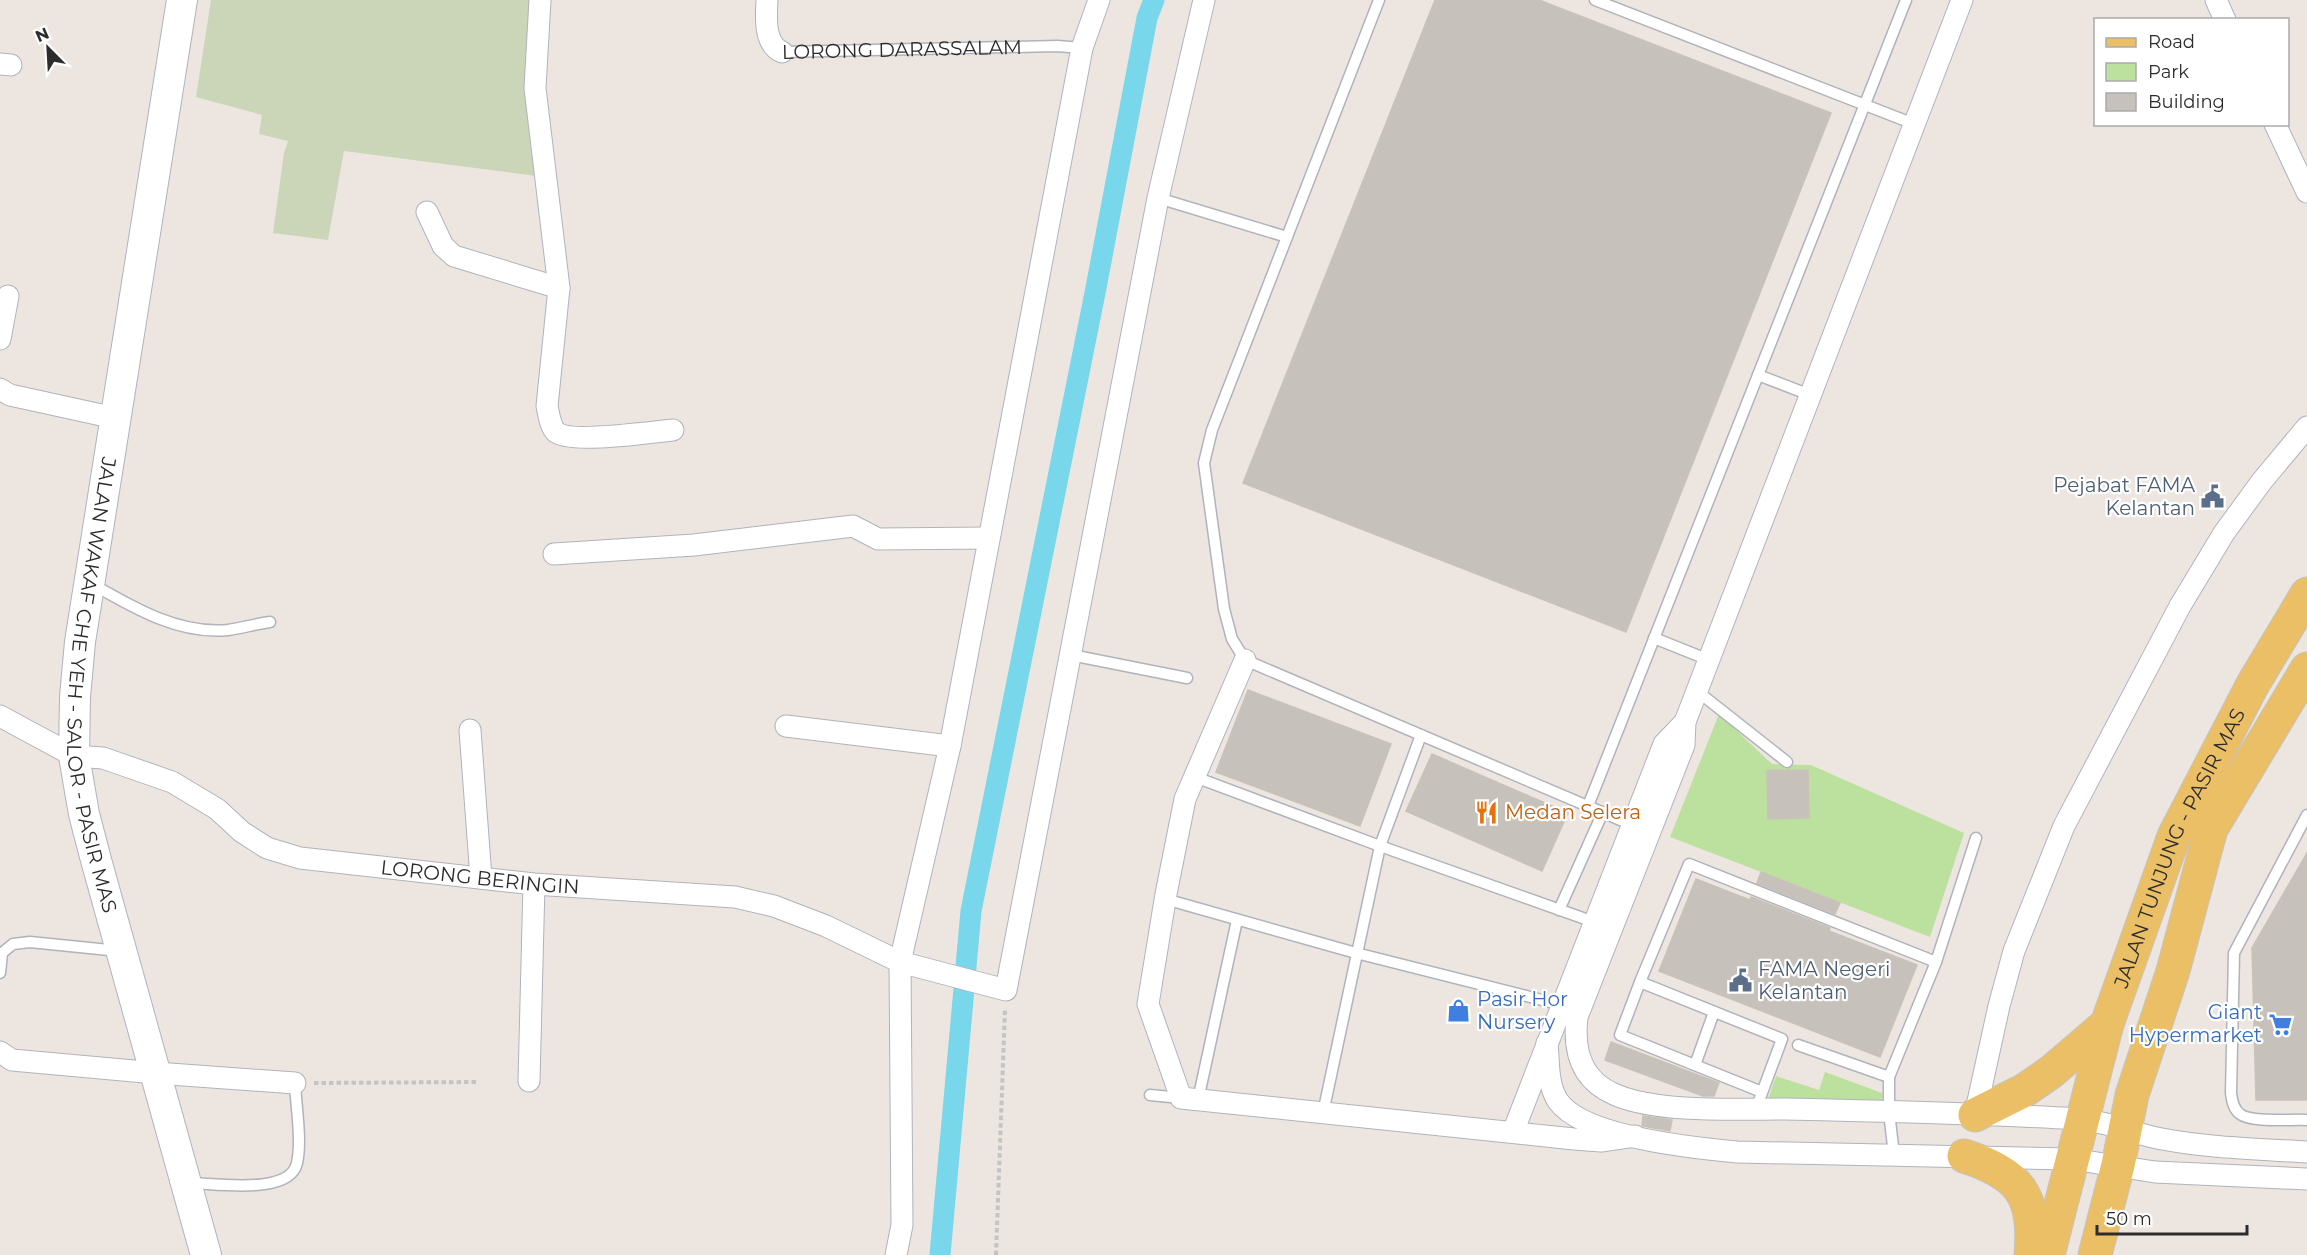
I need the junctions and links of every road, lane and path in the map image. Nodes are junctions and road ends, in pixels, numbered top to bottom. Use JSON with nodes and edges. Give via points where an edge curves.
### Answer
{"nodes":[{"id":1,"x":182,"y":0,"type":"edge"},
{"id":2,"x":540,"y":0,"type":"edge"},
{"id":3,"x":767,"y":0,"type":"edge"},
{"id":4,"x":1099,"y":0,"type":"edge"},
{"id":5,"x":1204,"y":0,"type":"edge"},
{"id":6,"x":1379,"y":0,"type":"edge"},
{"id":7,"x":1595,"y":0,"type":"edge"},
{"id":8,"x":1906,"y":0,"type":"edge"},
{"id":9,"x":1962,"y":0,"type":"edge"},
{"id":10,"x":2216,"y":0,"type":"edge"},
{"id":11,"x":2224,"y":18,"type":"edge"},
{"id":12,"x":1082,"y":48,"type":"junction"},
{"id":13,"x":782,"y":52,"type":"joint"},
{"id":14,"x":1865,"y":105,"type":"junction"},
{"id":15,"x":1914,"y":124,"type":"junction"},
{"id":16,"x":2276,"y":126,"type":"edge"},
{"id":17,"x":2307,"y":192,"type":"edge"},
{"id":18,"x":1158,"y":198,"type":"junction"},
{"id":19,"x":427,"y":212,"type":"dead end"},
{"id":20,"x":1287,"y":237,"type":"junction"},
{"id":21,"x":559,"y":288,"type":"junction"},
{"id":22,"x":8,"y":296,"type":"dead end"},
{"id":23,"x":0,"y":339,"type":"edge"},
{"id":24,"x":1758,"y":375,"type":"junction"},
{"id":25,"x":0,"y":388,"type":"edge"},
{"id":26,"x":1810,"y":395,"type":"junction"},
{"id":27,"x":115,"y":418,"type":"junction"},
{"id":28,"x":2307,"y":427,"type":"edge"},
{"id":29,"x":673,"y":430,"type":"dead end"},
{"id":30,"x":989,"y":538,"type":"junction"},
{"id":31,"x":554,"y":554,"type":"dead end"},
{"id":32,"x":89,"y":582,"type":"junction"},
{"id":33,"x":2307,"y":594,"type":"edge"},
{"id":34,"x":270,"y":622,"type":"dead end"},
{"id":35,"x":1654,"y":638,"type":"junction"},
{"id":36,"x":1071,"y":656,"type":"junction"},
{"id":37,"x":1245,"y":660,"type":"junction"},
{"id":38,"x":1709,"y":660,"type":"junction"},
{"id":39,"x":2307,"y":669,"type":"edge"},
{"id":40,"x":1187,"y":678,"type":"dead end"},
{"id":41,"x":1697,"y":691,"type":"junction"},
{"id":42,"x":0,"y":716,"type":"edge"},
{"id":43,"x":1684,"y":722,"type":"junction"},
{"id":44,"x":786,"y":726,"type":"dead end"},
{"id":45,"x":470,"y":730,"type":"dead end"},
{"id":46,"x":1421,"y":735,"type":"junction"},
{"id":47,"x":950,"y":746,"type":"junction"},
{"id":48,"x":74,"y":756,"type":"junction"},
{"id":49,"x":1787,"y":762,"type":"dead end"},
{"id":50,"x":1195,"y":777,"type":"junction"},
{"id":51,"x":1588,"y":806,"type":"junction"},
{"id":52,"x":1603,"y":812,"type":"junction"},
{"id":53,"x":2307,"y":815,"type":"edge"},
{"id":54,"x":1632,"y":825,"type":"junction"},
{"id":55,"x":1976,"y":838,"type":"dead end"},
{"id":56,"x":1380,"y":846,"type":"junction"},
{"id":57,"x":481,"y":878,"type":"junction"},
{"id":58,"x":534,"y":884,"type":"junction"},
{"id":59,"x":1165,"y":899,"type":"junction"},
{"id":60,"x":1559,"y":910,"type":"junction"},
{"id":61,"x":1237,"y":920,"type":"junction"},
{"id":62,"x":1594,"y":922,"type":"junction"},
{"id":63,"x":121,"y":951,"type":"junction"},
{"id":64,"x":1356,"y":953,"type":"junction"},
{"id":65,"x":900,"y":962,"type":"junction"},
{"id":66,"x":1936,"y":962,"type":"junction"},
{"id":67,"x":0,"y":973,"type":"edge"},
{"id":68,"x":1640,"y":982,"type":"junction"},
{"id":69,"x":1001,"y":989,"type":"junction"},
{"id":70,"x":1562,"y":1005,"type":"junction"},
{"id":71,"x":1714,"y":1012,"type":"junction"},
{"id":72,"x":2107,"y":1024,"type":"junction"},
{"id":73,"x":1547,"y":1043,"type":"junction"},
{"id":74,"x":1798,"y":1045,"type":"dead end"},
{"id":75,"x":0,"y":1052,"type":"edge"},
{"id":76,"x":1695,"y":1065,"type":"junction"},
{"id":77,"x":156,"y":1073,"type":"junction"},
{"id":78,"x":1889,"y":1077,"type":"junction"},
{"id":79,"x":529,"y":1081,"type":"dead end"},
{"id":80,"x":479,"y":1082,"type":"dead end"},
{"id":81,"x":295,"y":1083,"type":"junction"},
{"id":82,"x":1150,"y":1095,"type":"dead end"},
{"id":83,"x":1190,"y":1099,"type":"junction"},
{"id":84,"x":1759,"y":1101,"type":"junction"},
{"id":85,"x":1889,"y":1112,"type":"junction"},
{"id":86,"x":1323,"y":1113,"type":"junction"},
{"id":87,"x":1975,"y":1115,"type":"junction"},
{"id":88,"x":2307,"y":1120,"type":"edge"},
{"id":89,"x":2104,"y":1124,"type":"junction"},
{"id":90,"x":1513,"y":1132,"type":"junction"},
{"id":91,"x":1635,"y":1136,"type":"junction"},
{"id":92,"x":2307,"y":1152,"type":"edge"},
{"id":93,"x":1894,"y":1155,"type":"junction"},
{"id":94,"x":1964,"y":1156,"type":"junction"},
{"id":95,"x":2094,"y":1162,"type":"junction"},
{"id":96,"x":2307,"y":1179,"type":"edge"},
{"id":97,"x":186,"y":1182,"type":"junction"},
{"id":98,"x":206,"y":1255,"type":"edge"},
{"id":99,"x":896,"y":1255,"type":"edge"},
{"id":100,"x":996,"y":1255,"type":"edge"},
{"id":101,"x":2031,"y":1255,"type":"edge"},
{"id":102,"x":2048,"y":1255,"type":"edge"},
{"id":103,"x":2072,"y":1255,"type":"edge"},
{"id":104,"x":2095,"y":1255,"type":"edge"}],
"edges":[{"from":1,"to":27,"type":"main road","name":"JALAN WAKAF CHE YEH - SALOR - PASIR MAS"},
{"from":2,"to":21,"type":"street","via":[[535,88]]},
{"from":3,"to":13,"type":"street","name":"LORONG DARASSALAM","via":[[770,43]]},
{"from":4,"to":12,"type":"street"},
{"from":5,"to":18,"type":"street"},
{"from":6,"to":20,"type":"lane"},
{"from":7,"to":14,"type":"lane"},
{"from":8,"to":14,"type":"lane"},
{"from":9,"to":15,"type":"street"},
{"from":10,"to":11,"type":"street"},
{"from":12,"to":13,"type":"lane","name":"LORONG DARASSALAM"},
{"from":12,"to":30,"type":"street"},
{"from":14,"to":15,"type":"lane"},
{"from":14,"to":24,"type":"lane"},
{"from":15,"to":26,"type":"street"},
{"from":16,"to":17,"type":"street"},
{"from":18,"to":20,"type":"lane"},
{"from":18,"to":36,"type":"street"},
{"from":19,"to":21,"type":"street","via":[[442,246],[454,256]]},
{"from":20,"to":37,"type":"lane","via":[[1212,430],[1204,463],[1224,609],[1232,639]]},
{"from":21,"to":29,"type":"street","via":[[547,406],[554,431],[562,436],[594,438]]},
{"from":22,"to":23,"type":"street"},
{"from":24,"to":26,"type":"lane"},
{"from":24,"to":35,"type":"lane"},
{"from":25,"to":27,"type":"street","via":[[10,395]]},
{"from":26,"to":38,"type":"street"},
{"from":27,"to":32,"type":"main road","name":"JALAN WAKAF CHE YEH - SALOR - PASIR MAS"},
{"from":28,"to":87,"type":"street","via":[[2224,533],[2180,606],[2064,826],[2014,951]]},
{"from":30,"to":31,"type":"street","via":[[878,539],[853,526],[694,545]]},
{"from":30,"to":47,"type":"street"},
{"from":32,"to":34,"type":"lane","via":[[149,614],[189,627],[226,630]]},
{"from":32,"to":48,"type":"main road","name":"JALAN WAKAF CHE YEH - SALOR - PASIR MAS","via":[[75,697]]},
{"from":33,"to":72,"type":"main road","name":"JALAN TUNJUNG - PASIR MAS","via":[[2253,684],[2174,836]]},
{"from":35,"to":38,"type":"lane"},
{"from":35,"to":51,"type":"lane"},
{"from":36,"to":40,"type":"lane"},
{"from":36,"to":69,"type":"street"},
{"from":37,"to":46,"type":"lane"},
{"from":37,"to":50,"type":"street"},
{"from":38,"to":41,"type":"street"},
{"from":39,"to":89,"type":"main road","name":"JALAN TUNJUNG - PASIR MAS","via":[[2211,829],[2173,970],[2132,1095]]},
{"from":41,"to":43,"type":"street"},
{"from":41,"to":49,"type":"lane"},
{"from":42,"to":48,"type":"street"},
{"from":43,"to":54,"type":"street","via":[[1664,744]]},
{"from":43,"to":84,"type":"street","via":[[1684,745],[1577,1017],[1575,1037],[1588,1075],[1601,1088],[1618,1096],[1687,1108]]},
{"from":44,"to":47,"type":"street"},
{"from":45,"to":57,"type":"street"},
{"from":46,"to":51,"type":"lane"},
{"from":46,"to":56,"type":"lane"},
{"from":47,"to":65,"type":"street"},
{"from":48,"to":57,"type":"street","name":"LORONG BERINGIN","via":[[103,758],[172,782],[218,809],[242,832],[267,848],[300,858]]},
{"from":48,"to":63,"type":"main road","name":"JALAN WAKAF CHE YEH - SALOR - PASIR MAS","via":[[84,814]]},
{"from":50,"to":56,"type":"lane"},
{"from":50,"to":59,"type":"street","via":[[1185,799]]},
{"from":51,"to":52,"type":"lane"},
{"from":52,"to":54,"type":"lane"},
{"from":52,"to":60,"type":"lane"},
{"from":53,"to":88,"type":"lane","via":[[2234,953],[2231,1093],[2232,1105],[2240,1115]]},
{"from":54,"to":62,"type":"street"},
{"from":55,"to":66,"type":"lane"},
{"from":56,"to":60,"type":"lane"},
{"from":56,"to":64,"type":"lane"},
{"from":57,"to":58,"type":"street","name":"LORONG BERINGIN"},
{"from":58,"to":65,"type":"street","name":"LORONG BERINGIN","via":[[745,899],[826,926]]},
{"from":58,"to":79,"type":"street"},
{"from":59,"to":61,"type":"lane"},
{"from":59,"to":83,"type":"street","via":[[1148,1004]]},
{"from":60,"to":62,"type":"lane"},
{"from":61,"to":64,"type":"lane"},
{"from":61,"to":83,"type":"lane"},
{"from":62,"to":70,"type":"street"},
{"from":63,"to":67,"type":"lane","via":[[30,942],[13,944],[2,953]]},
{"from":63,"to":77,"type":"main road","name":"JALAN WAKAF CHE YEH - SALOR - PASIR MAS"},
{"from":64,"to":70,"type":"lane"},
{"from":64,"to":86,"type":"lane"},
{"from":65,"to":69,"type":"street","name":"LORONG BERINGIN"},
{"from":65,"to":99,"type":"street","via":[[902,1225]]},
{"from":66,"to":68,"type":"lane","via":[[1689,864]]},
{"from":66,"to":78,"type":"lane"},
{"from":68,"to":71,"type":"lane"},
{"from":68,"to":76,"type":"lane","via":[[1620,1035]]},
{"from":69,"to":100,"type":"path"},
{"from":70,"to":73,"type":"street"},
{"from":71,"to":76,"type":"lane"},
{"from":71,"to":84,"type":"lane","via":[[1782,1039]]},
{"from":72,"to":87,"type":"main road","via":[[2025,1090]]},
{"from":72,"to":89,"type":"main road","name":"JALAN TUNJUNG - PASIR MAS"},
{"from":73,"to":90,"type":"street"},
{"from":73,"to":91,"type":"street","via":[[1550,1084],[1570,1114],[1589,1124]]},
{"from":74,"to":78,"type":"lane"},
{"from":75,"to":77,"type":"street","via":[[12,1060]]},
{"from":76,"to":84,"type":"lane"},
{"from":77,"to":81,"type":"street"},
{"from":77,"to":97,"type":"main road","name":"JALAN WAKAF CHE YEH - SALOR - PASIR MAS"},
{"from":78,"to":85,"type":"lane"},
{"from":80,"to":81,"type":"path"},
{"from":81,"to":97,"type":"lane","via":[[298,1149],[297,1165],[290,1176],[267,1185]]},
{"from":82,"to":83,"type":"lane"},
{"from":83,"to":86,"type":"street"},
{"from":84,"to":85,"type":"street"},
{"from":85,"to":87,"type":"street"},
{"from":85,"to":93,"type":"lane"},
{"from":86,"to":90,"type":"street"},
{"from":87,"to":89,"type":"street"},
{"from":89,"to":92,"type":"street","via":[[2195,1145]]},
{"from":89,"to":95,"type":"main road","name":"JALAN TUNJUNG - PASIR MAS"},
{"from":89,"to":95,"type":"main road","name":"JALAN TUNJUNG - PASIR MAS"},
{"from":90,"to":91,"type":"street","via":[[1601,1141]]},
{"from":91,"to":93,"type":"street","via":[[1737,1152]]},
{"from":93,"to":94,"type":"street"},
{"from":94,"to":95,"type":"street"},
{"from":94,"to":101,"type":"main road","via":[[1989,1164],[2018,1185],[2031,1217]]},
{"from":95,"to":96,"type":"street","via":[[2155,1172]]},
{"from":95,"to":102,"type":"main road","name":"JALAN TUNJUNG - PASIR MAS"},
{"from":95,"to":103,"type":"main road","via":[[2079,1210]]},
{"from":95,"to":104,"type":"main road","name":"JALAN TUNJUNG - PASIR MAS"},
{"from":97,"to":98,"type":"main road","name":"JALAN WAKAF CHE YEH - SALOR - PASIR MAS"}]}
